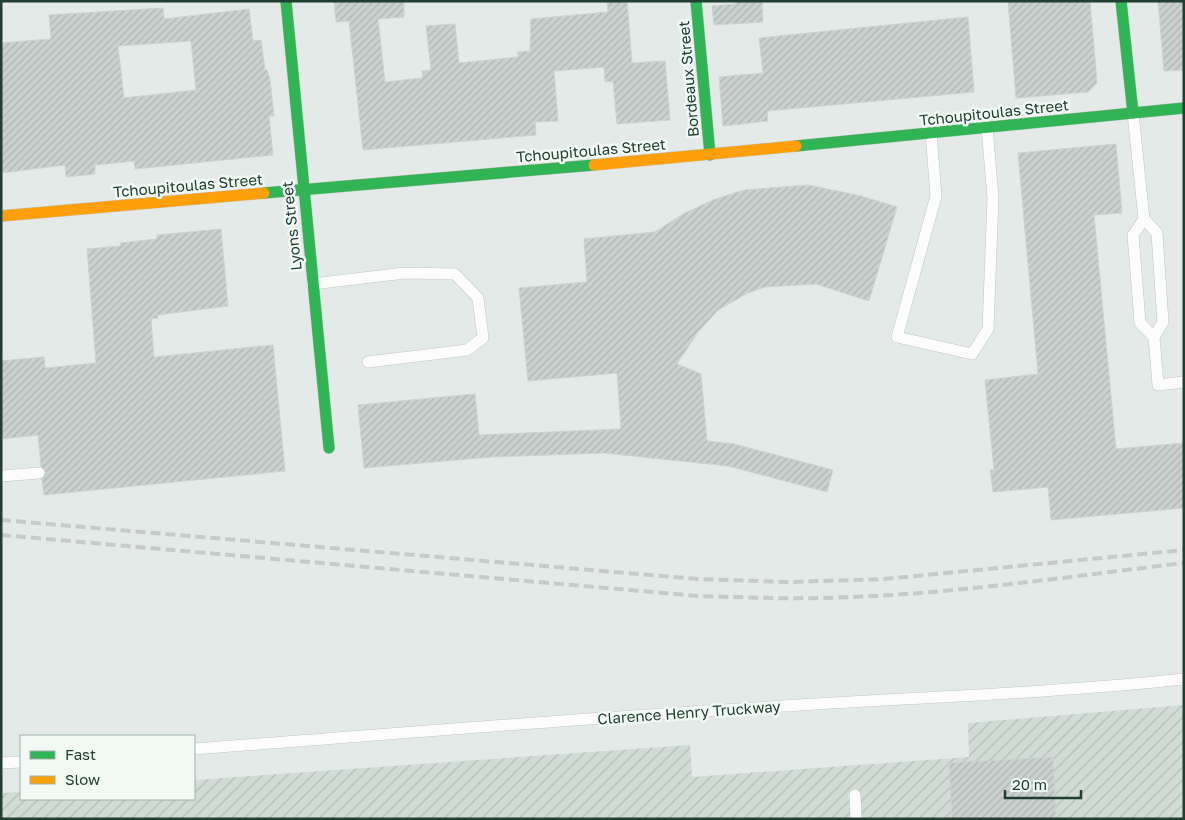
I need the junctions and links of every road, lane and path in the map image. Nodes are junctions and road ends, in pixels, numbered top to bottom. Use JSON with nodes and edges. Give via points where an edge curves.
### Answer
{"nodes":[{"id":1,"x":286,"y":1,"type":"edge"},
{"id":2,"x":696,"y":1,"type":"edge"},
{"id":3,"x":1121,"y":1,"type":"edge"},
{"id":4,"x":1184,"y":108,"type":"edge"},
{"id":5,"x":1132,"y":113,"type":"junction"},
{"id":6,"x":988,"y":127,"type":"junction"},
{"id":7,"x":931,"y":133,"type":"junction"},
{"id":8,"x":710,"y":155,"type":"junction"},
{"id":9,"x":303,"y":190,"type":"junction"},
{"id":10,"x":1,"y":216,"type":"edge"},
{"id":11,"x":1144,"y":219,"type":"junction"},
{"id":12,"x":312,"y":284,"type":"junction"},
{"id":13,"x":1154,"y":337,"type":"junction"},
{"id":14,"x":368,"y":362,"type":"dead end"},
{"id":15,"x":1184,"y":382,"type":"edge"},
{"id":16,"x":329,"y":448,"type":"dead end"},
{"id":17,"x":39,"y":473,"type":"dead end"},
{"id":18,"x":1,"y":476,"type":"edge"},
{"id":19,"x":1184,"y":679,"type":"edge"},
{"id":20,"x":195,"y":749,"type":"edge"},
{"id":21,"x":20,"y":762,"type":"edge"},
{"id":22,"x":1,"y":763,"type":"edge"},
{"id":23,"x":855,"y":795,"type":"dead end"},
{"id":24,"x":856,"y":819,"type":"edge"}],
"edges":[{"from":1,"to":9,"type":"street","name":"Lyons Street"},
{"from":2,"to":8,"type":"street","name":"Bordeaux Street"},
{"from":3,"to":5,"type":"street"},
{"from":4,"to":5,"type":"street","name":"Tchoupitoulas Street"},
{"from":5,"to":6,"type":"street","name":"Tchoupitoulas Street"},
{"from":5,"to":11,"type":"lane"},
{"from":6,"to":7,"type":"street","name":"Tchoupitoulas Street"},
{"from":6,"to":7,"type":"lane","via":[[993,198],[988,329],[972,354],[897,337],[936,196]]},
{"from":7,"to":8,"type":"street","name":"Tchoupitoulas Street"},
{"from":8,"to":9,"type":"street","name":"Tchoupitoulas Street"},
{"from":9,"to":10,"type":"street","name":"Tchoupitoulas Street"},
{"from":9,"to":12,"type":"street","name":"Lyons Street"},
{"from":11,"to":13,"type":"lane","via":[[1157,233],[1163,322]]},
{"from":11,"to":13,"type":"lane","via":[[1133,235],[1140,323]]},
{"from":12,"to":14,"type":"lane","via":[[405,273],[454,274],[478,298],[483,338],[467,350]]},
{"from":12,"to":16,"type":"street","name":"Lyons Street"},
{"from":13,"to":15,"type":"lane","via":[[1158,384]]},
{"from":17,"to":18,"type":"lane"},
{"from":19,"to":20,"type":"lane","name":"Clarence Henry Truckway","via":[[1076,690],[658,714]]},
{"from":21,"to":22,"type":"lane"},
{"from":23,"to":24,"type":"lane"}]}
